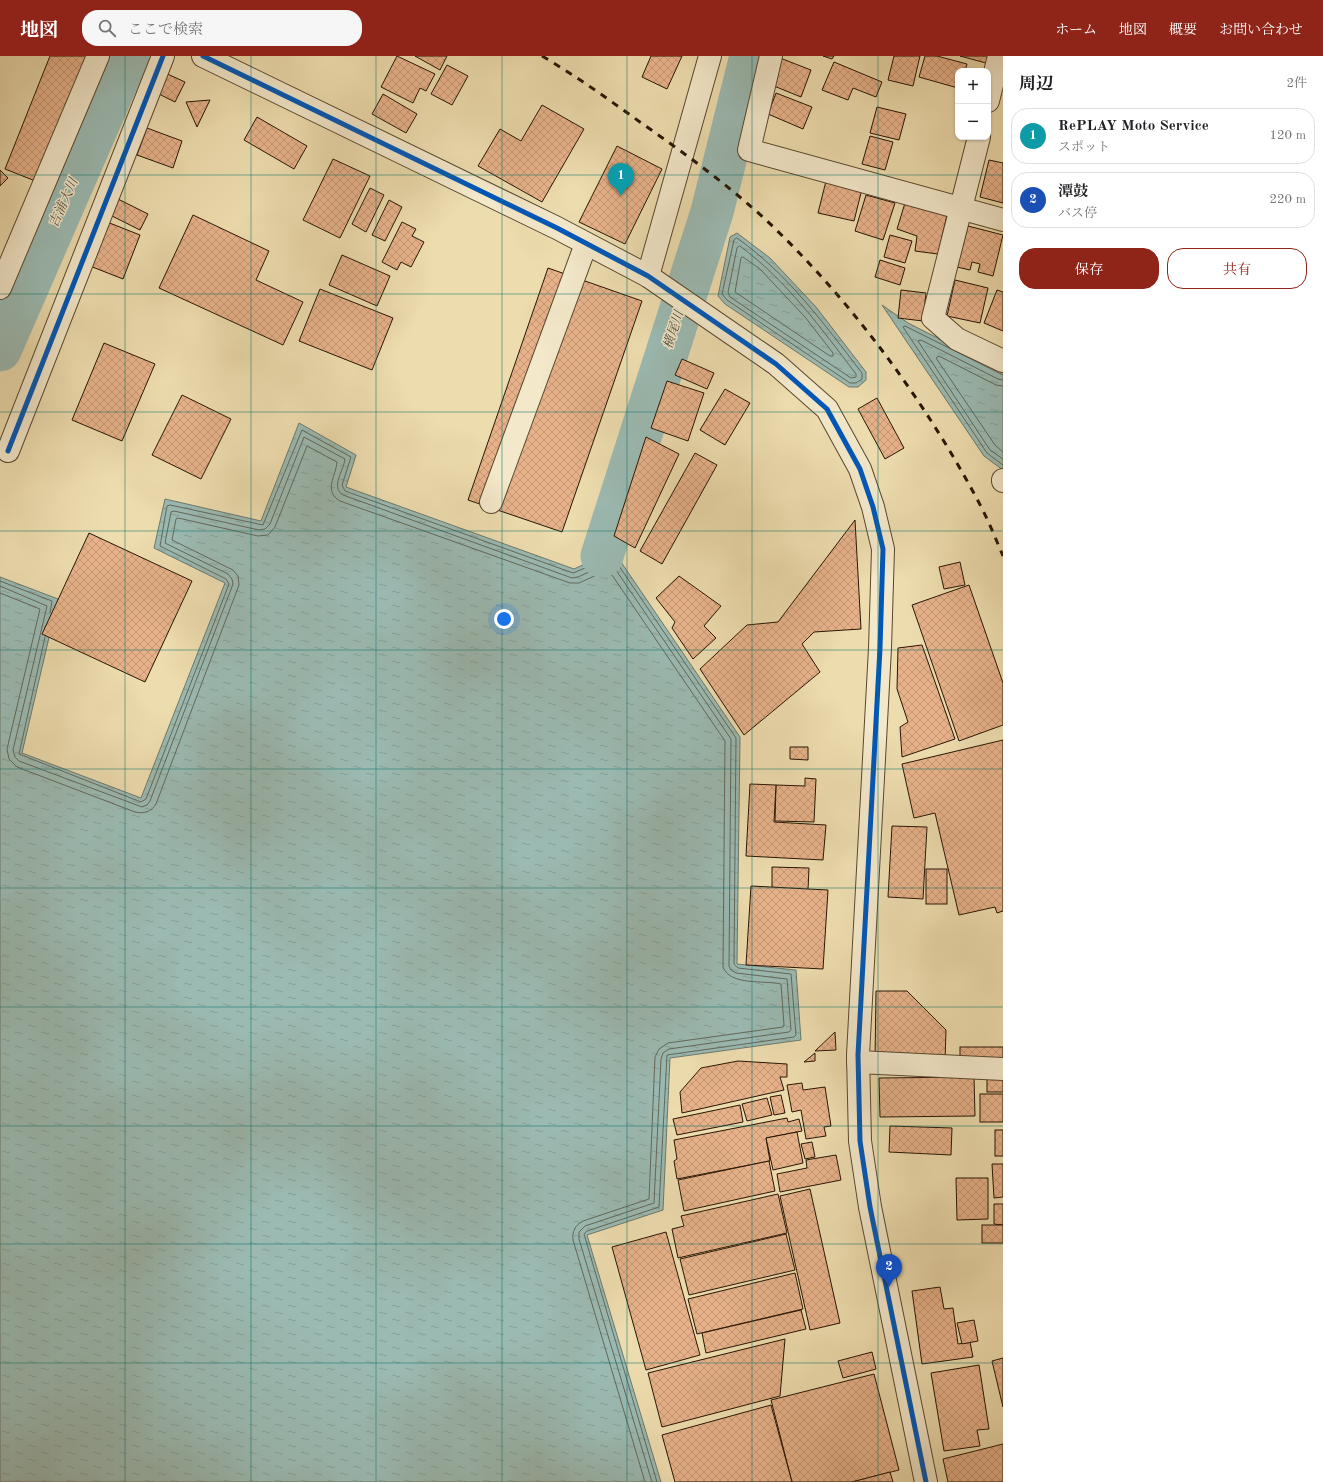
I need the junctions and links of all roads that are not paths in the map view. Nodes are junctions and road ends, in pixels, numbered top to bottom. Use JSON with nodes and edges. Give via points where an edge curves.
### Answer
{"nodes":[{"id":1,"x":98,"y":56,"type":"edge"},
{"id":2,"x":164,"y":56,"type":"edge"},
{"id":3,"x":203,"y":56,"type":"edge"},
{"id":4,"x":710,"y":56,"type":"edge"},
{"id":5,"x":771,"y":56,"type":"edge"},
{"id":6,"x":999,"y":56,"type":"edge"},
{"id":7,"x":233,"y":62,"type":"edge"},
{"id":8,"x":991,"y":89,"type":"edge"},
{"id":9,"x":978,"y":140,"type":"edge"},
{"id":10,"x":961,"y":208,"type":"junction"},
{"id":11,"x":1003,"y":220,"type":"edge"},
{"id":12,"x":586,"y":244,"type":"junction"},
{"id":13,"x":648,"y":276,"type":"junction"},
{"id":14,"x":0,"y":288,"type":"edge"},
{"id":15,"x":1003,"y":361,"type":"edge"},
{"id":16,"x":8,"y":452,"type":"dead end"},
{"id":17,"x":491,"y":502,"type":"dead end"},
{"id":18,"x":858,"y":1062,"type":"junction"},
{"id":19,"x":1003,"y":1070,"type":"edge"},
{"id":20,"x":926,"y":1482,"type":"edge"}],
"edges":[{"from":1,"to":14,"type":"street"},
{"from":2,"to":16,"type":"street"},
{"from":3,"to":7,"type":"street"},
{"from":4,"to":13,"type":"street"},
{"from":5,"to":10,"type":"street","via":[[749,150]]},
{"from":6,"to":8,"type":"street"},
{"from":7,"to":12,"type":"street"},
{"from":9,"to":10,"type":"street"},
{"from":10,"to":11,"type":"street"},
{"from":10,"to":15,"type":"street","via":[[933,318],[958,338]]},
{"from":12,"to":13,"type":"street"},
{"from":12,"to":17,"type":"street"},
{"from":13,"to":18,"type":"street","via":[[776,364],[827,410],[860,469],[873,507],[883,549],[883,572]]},
{"from":18,"to":19,"type":"street"},
{"from":18,"to":20,"type":"street","via":[[860,1141],[869,1199]]}]}
